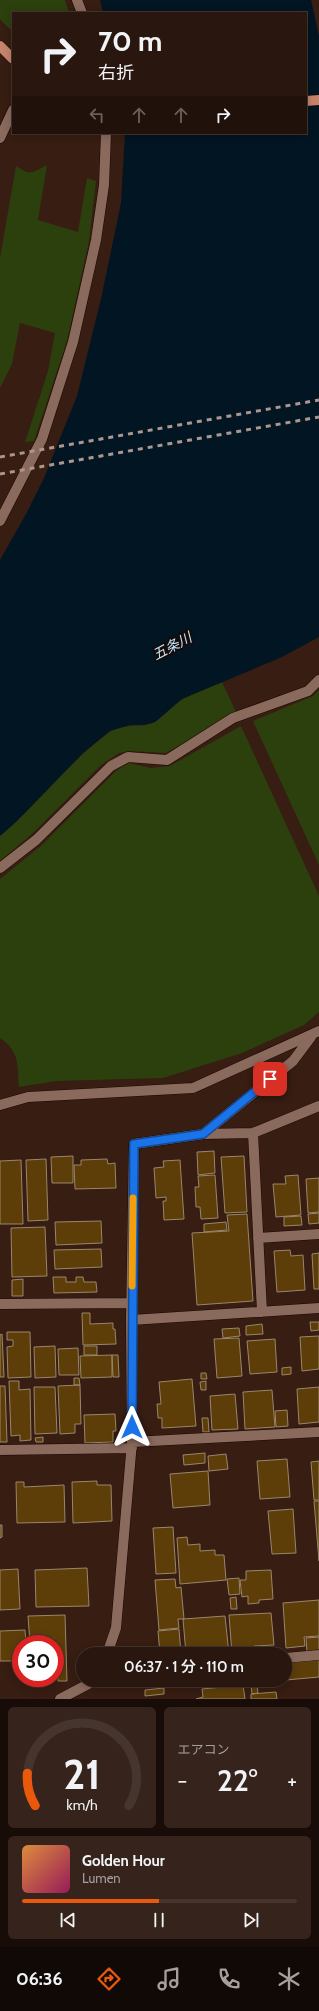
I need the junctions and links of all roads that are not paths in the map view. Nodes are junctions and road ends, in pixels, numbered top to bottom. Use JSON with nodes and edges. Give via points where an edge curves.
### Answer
{"nodes":[{"id":1,"x":77,"y":0,"type":"edge"},
{"id":2,"x":82,"y":12,"type":"edge"},
{"id":3,"x":0,"y":46,"type":"edge"},
{"id":4,"x":12,"y":58,"type":"edge"},
{"id":5,"x":319,"y":100,"type":"edge"},
{"id":6,"x":307,"y":101,"type":"edge"},
{"id":7,"x":12,"y":112,"type":"edge"},
{"id":8,"x":106,"y":134,"type":"edge"},
{"id":9,"x":0,"y":138,"type":"edge"},
{"id":10,"x":0,"y":521,"type":"edge"},
{"id":11,"x":319,"y":680,"type":"edge"},
{"id":12,"x":0,"y":868,"type":"edge"},
{"id":13,"x":315,"y":1033,"type":"edge"},
{"id":14,"x":0,"y":1105,"type":"edge"},
{"id":15,"x":319,"y":1106,"type":"edge"},
{"id":16,"x":253,"y":1133,"type":"junction"},
{"id":17,"x":203,"y":1134,"type":"junction"},
{"id":18,"x":319,"y":1234,"type":"edge"},
{"id":19,"x":258,"y":1238,"type":"junction"},
{"id":20,"x":132,"y":1303,"type":"junction"},
{"id":21,"x":0,"y":1304,"type":"edge"},
{"id":22,"x":319,"y":1308,"type":"edge"},
{"id":23,"x":262,"y":1312,"type":"junction"},
{"id":24,"x":131,"y":1320,"type":"junction"},
{"id":25,"x":319,"y":1432,"type":"edge"},
{"id":26,"x":132,"y":1445,"type":"junction"},
{"id":27,"x":0,"y":1450,"type":"edge"},
{"id":28,"x":109,"y":1647,"type":"edge"},
{"id":29,"x":319,"y":1655,"type":"edge"},
{"id":30,"x":292,"y":1657,"type":"edge"},
{"id":31,"x":83,"y":1687,"type":"edge"},
{"id":32,"x":60,"y":1699,"type":"edge"}],
"edges":[{"from":1,"to":2,"type":"street"},
{"from":3,"to":4,"type":"main road"},
{"from":5,"to":6,"type":"main road"},
{"from":7,"to":9,"type":"street"},
{"from":8,"to":10,"type":"street","via":[[104,185],[96,240],[73,342],[42,439]]},
{"from":11,"to":12,"type":"street","via":[[308,691],[233,718],[166,760],[128,757],[111,766],[36,840]]},
{"from":13,"to":14,"type":"street","via":[[193,1088],[28,1097]]},
{"from":13,"to":17,"type":"street","via":[[293,1061]]},
{"from":15,"to":16,"type":"street"},
{"from":16,"to":17,"type":"street"},
{"from":16,"to":19,"type":"street"},
{"from":17,"to":20,"type":"street","via":[[134,1144]]},
{"from":18,"to":19,"type":"street"},
{"from":19,"to":23,"type":"street"},
{"from":20,"to":21,"type":"street"},
{"from":20,"to":24,"type":"street"},
{"from":22,"to":23,"type":"street"},
{"from":23,"to":24,"type":"street"},
{"from":24,"to":26,"type":"street"},
{"from":25,"to":26,"type":"street"},
{"from":26,"to":27,"type":"street"},
{"from":26,"to":28,"type":"street","via":[[116,1628]]},
{"from":29,"to":30,"type":"street"},
{"from":31,"to":32,"type":"street"}]}
